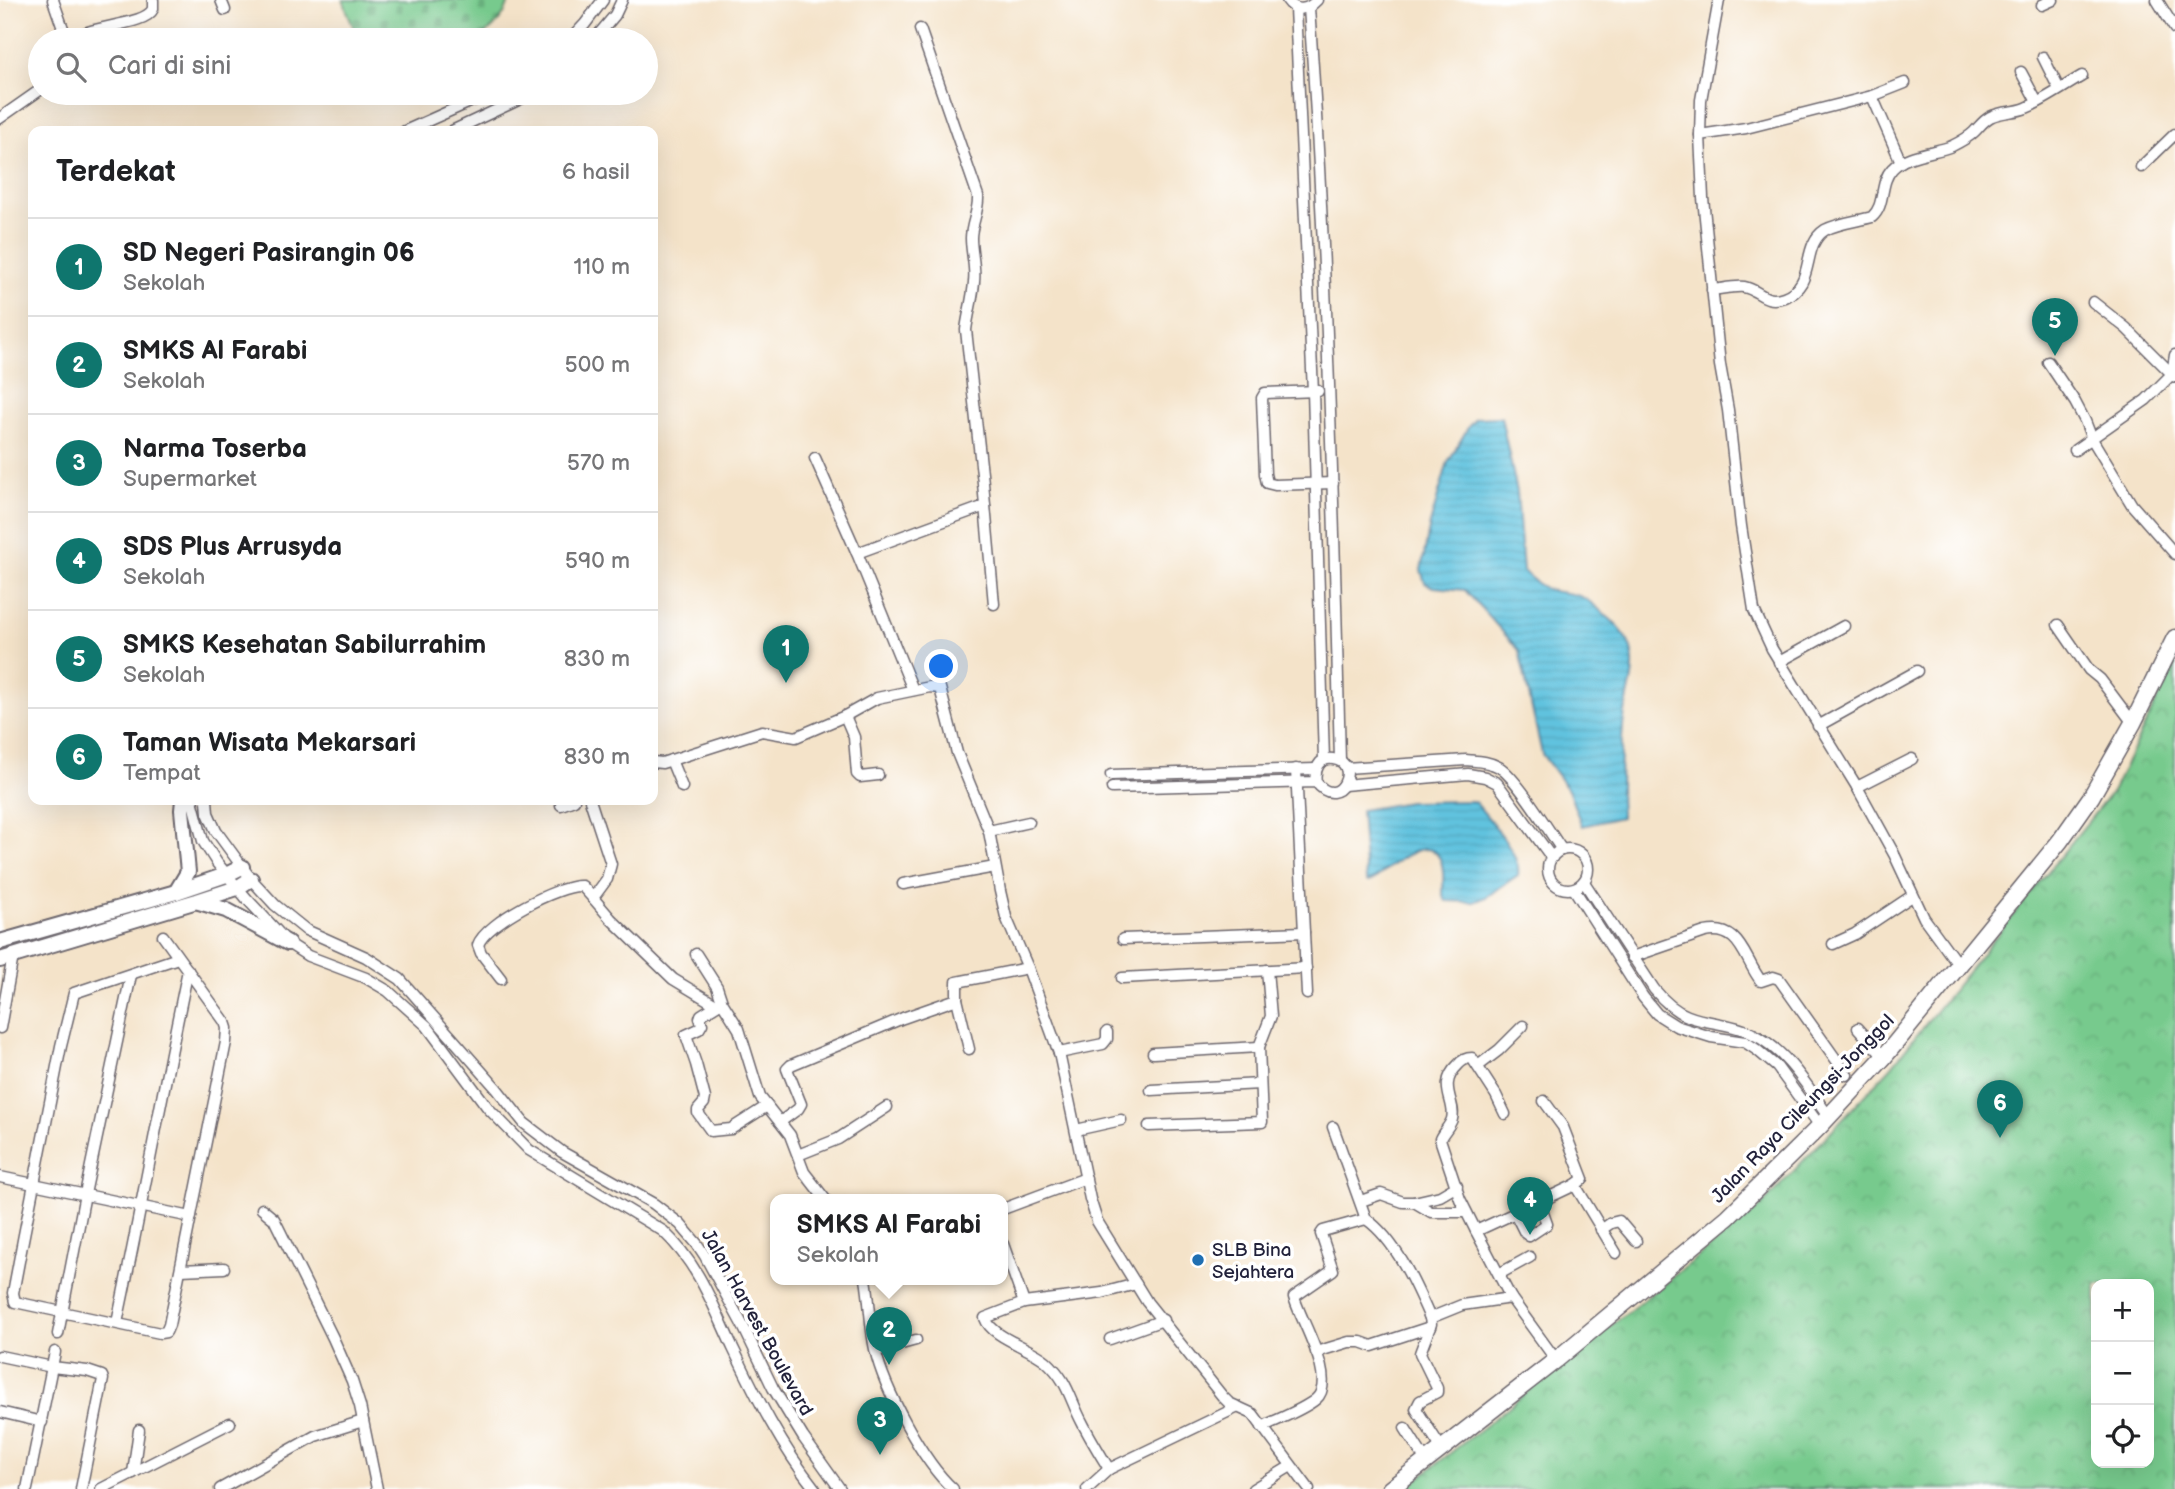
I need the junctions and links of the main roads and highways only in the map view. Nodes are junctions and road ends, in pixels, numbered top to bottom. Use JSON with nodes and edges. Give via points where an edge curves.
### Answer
{"nodes":[{"id":1,"x":2175,"y":638,"type":"edge"},
{"id":2,"x":1390,"y":1489,"type":"edge"}],
"edges":[{"from":1,"to":2,"type":"main road","name":"Jalan Raya Cileungsi-Jonggol","via":[[2091,797],[1884,1057],[1728,1217],[1556,1360]]}]}
